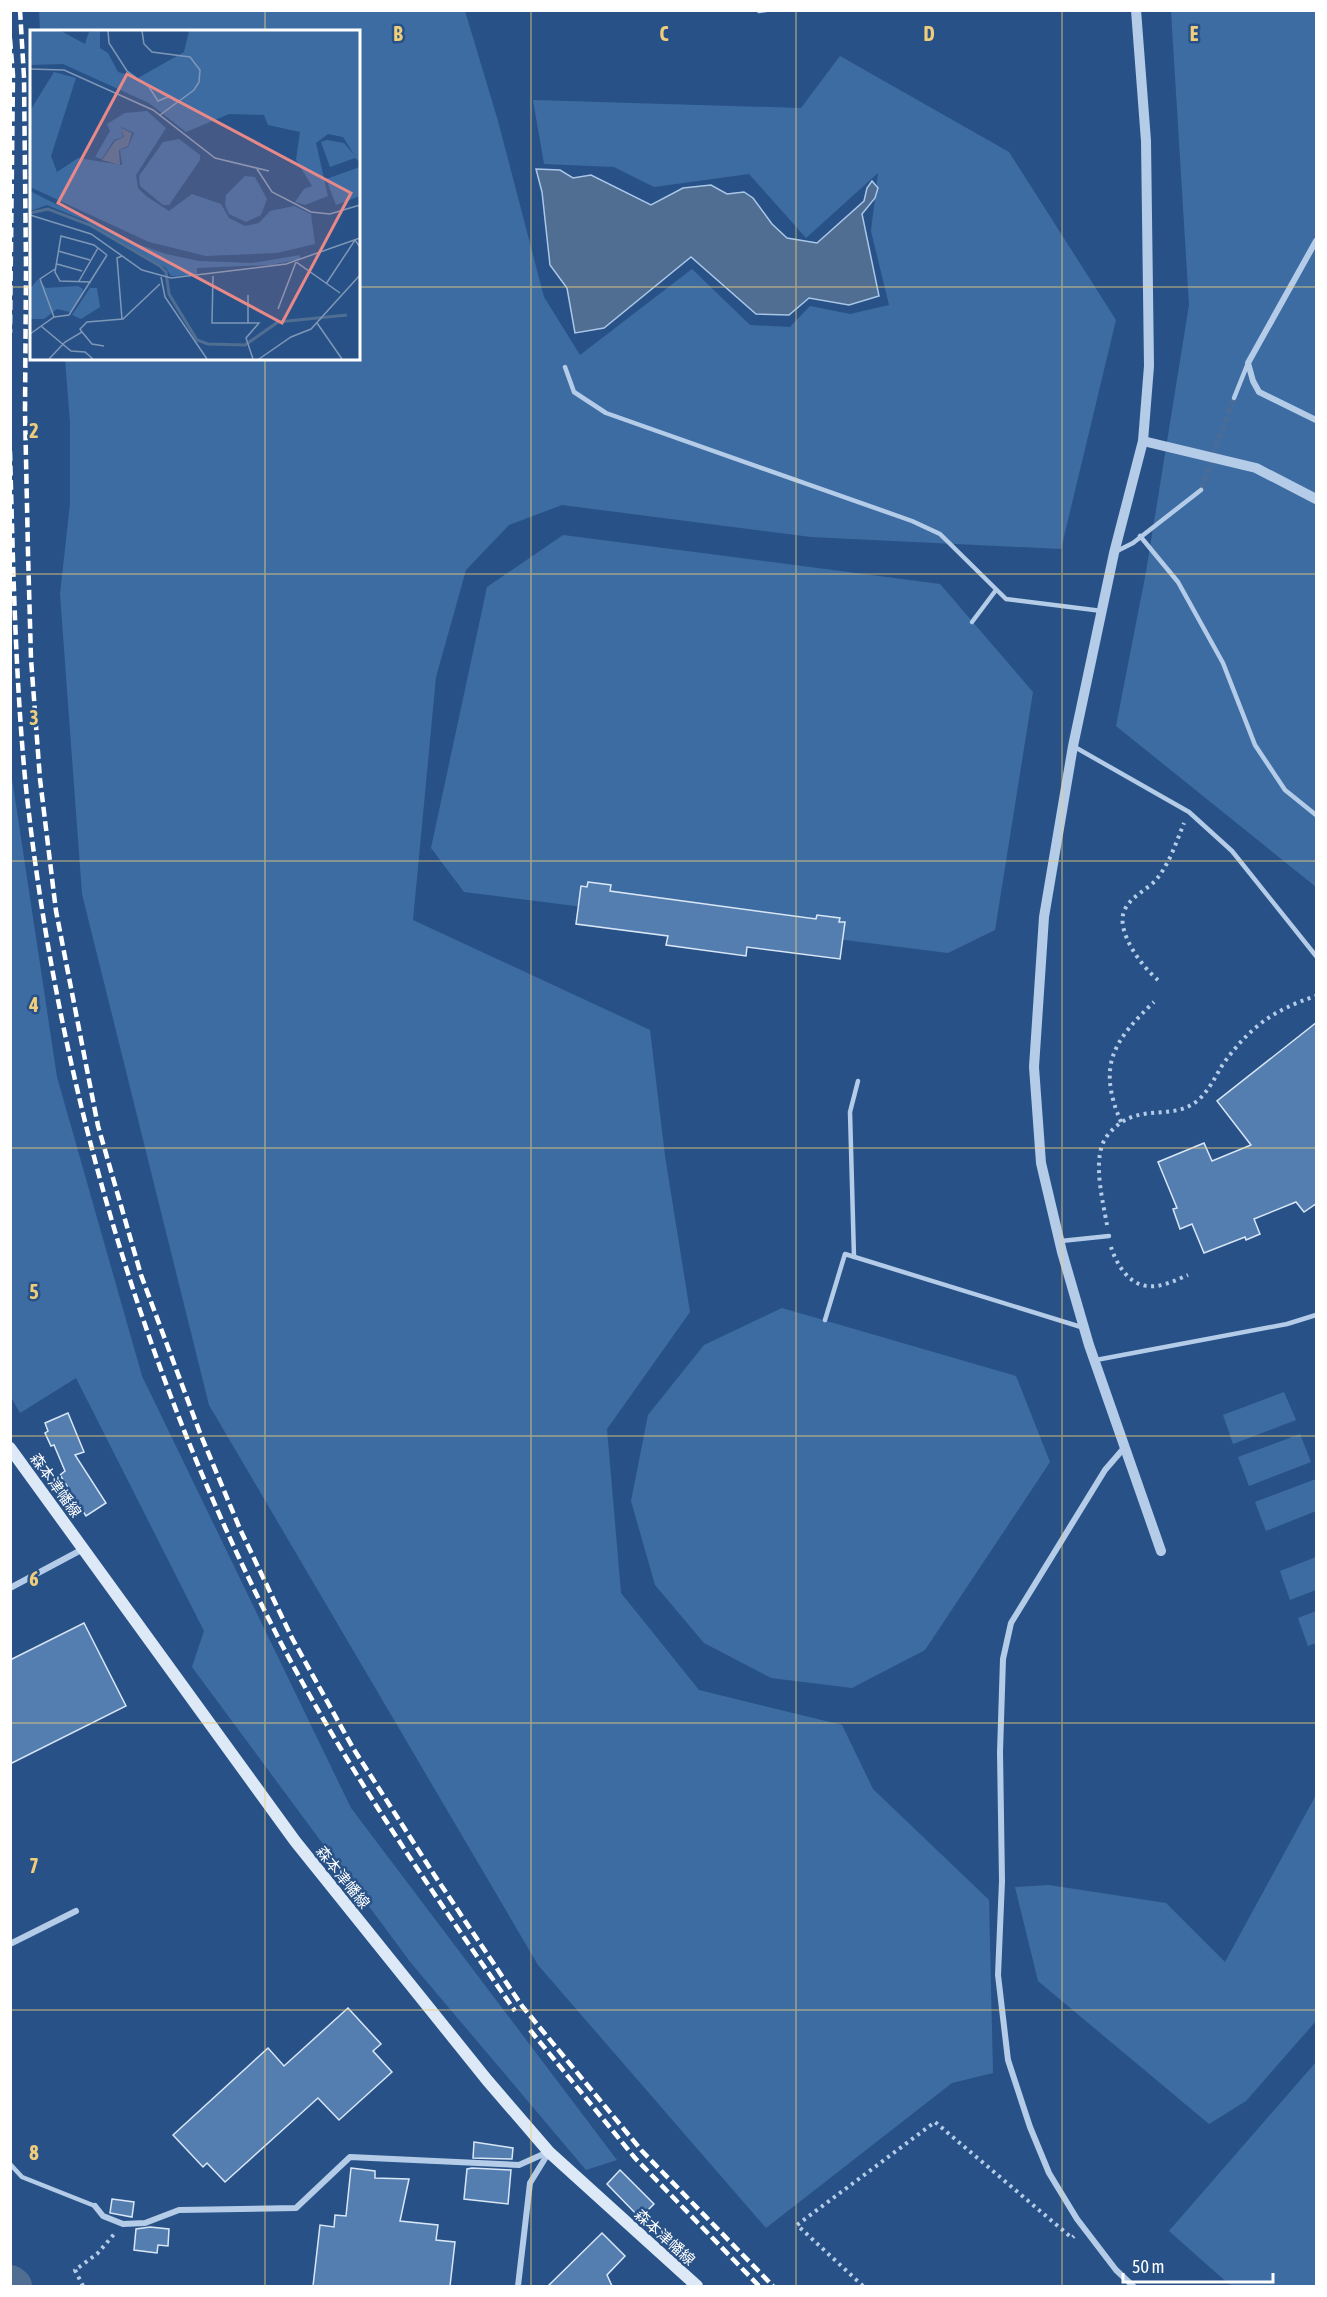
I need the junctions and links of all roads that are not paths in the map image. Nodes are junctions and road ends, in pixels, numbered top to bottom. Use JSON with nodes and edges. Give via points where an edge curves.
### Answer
{"nodes":[{"id":1,"x":766,"y":10,"type":"edge"},
{"id":2,"x":1136,"y":10,"type":"edge"},
{"id":3,"x":759,"y":11,"type":"edge"},
{"id":4,"x":1317,"y":241,"type":"edge"},
{"id":5,"x":1248,"y":363,"type":"junction"},
{"id":6,"x":565,"y":367,"type":"dead end"},
{"id":7,"x":1234,"y":398,"type":"tunnel mouth"},
{"id":8,"x":1317,"y":420,"type":"edge"},
{"id":9,"x":1143,"y":441,"type":"junction"},
{"id":10,"x":1201,"y":490,"type":"tunnel mouth"},
{"id":11,"x":1317,"y":499,"type":"edge"},
{"id":12,"x":1140,"y":536,"type":"junction"},
{"id":13,"x":1114,"y":553,"type":"junction"},
{"id":14,"x":996,"y":591,"type":"junction"},
{"id":15,"x":1102,"y":611,"type":"junction"},
{"id":16,"x":972,"y":622,"type":"dead end"},
{"id":17,"x":1073,"y":746,"type":"junction"},
{"id":18,"x":1317,"y":815,"type":"edge"},
{"id":19,"x":1317,"y":956,"type":"edge"},
{"id":20,"x":858,"y":1081,"type":"dead end"},
{"id":21,"x":1109,"y":1236,"type":"road end"},
{"id":22,"x":1059,"y":1241,"type":"junction"},
{"id":23,"x":854,"y":1257,"type":"junction"},
{"id":24,"x":1317,"y":1315,"type":"edge"},
{"id":25,"x":825,"y":1320,"type":"dead end"},
{"id":26,"x":1084,"y":1328,"type":"junction"},
{"id":27,"x":1095,"y":1360,"type":"junction"},
{"id":28,"x":10,"y":1448,"type":"edge"},
{"id":29,"x":1124,"y":1449,"type":"junction"},
{"id":30,"x":83,"y":1549,"type":"junction"},
{"id":31,"x":1161,"y":1551,"type":"dead end"},
{"id":32,"x":10,"y":1588,"type":"edge"},
{"id":33,"x":76,"y":1911,"type":"dead end"},
{"id":34,"x":10,"y":1944,"type":"edge"},
{"id":35,"x":549,"y":2151,"type":"junction"},
{"id":36,"x":10,"y":2164,"type":"edge"},
{"id":37,"x":94,"y":2206,"type":"joint"},
{"id":38,"x":518,"y":2286,"type":"edge"},
{"id":39,"x":697,"y":2286,"type":"edge"},
{"id":40,"x":1133,"y":2286,"type":"edge"}],
"edges":[{"from":1,"to":3,"type":"lane"},
{"from":2,"to":9,"type":"street","via":[[1146,141],[1149,366]]},
{"from":4,"to":5,"type":"street"},
{"from":5,"to":7,"type":"lane"},
{"from":5,"to":8,"type":"street","via":[[1259,392]]},
{"from":6,"to":14,"type":"lane","via":[[574,392],[606,413],[940,534]]},
{"from":9,"to":11,"type":"street","via":[[1256,468]]},
{"from":9,"to":13,"type":"street"},
{"from":10,"to":12,"type":"lane"},
{"from":12,"to":13,"type":"lane"},
{"from":12,"to":18,"type":"lane","via":[[1178,582],[1223,663],[1255,745],[1285,790]]},
{"from":13,"to":15,"type":"street"},
{"from":14,"to":15,"type":"lane","via":[[1006,599]]},
{"from":14,"to":16,"type":"lane"},
{"from":15,"to":17,"type":"street"},
{"from":17,"to":19,"type":"lane","via":[[1189,812],[1232,851]]},
{"from":17,"to":22,"type":"street","via":[[1044,917],[1034,1067],[1041,1162]]},
{"from":20,"to":23,"type":"lane","via":[[850,1112]]},
{"from":21,"to":22,"type":"lane"},
{"from":22,"to":26,"type":"street"},
{"from":23,"to":25,"type":"lane","via":[[845,1254]]},
{"from":23,"to":26,"type":"lane"},
{"from":24,"to":27,"type":"lane"},
{"from":26,"to":27,"type":"street"},
{"from":27,"to":29,"type":"street"},
{"from":28,"to":30,"type":"main road","name":"森本津幡線"},
{"from":29,"to":31,"type":"street"},
{"from":29,"to":40,"type":"street","via":[[1105,1470],[1011,1623],[1003,1659],[998,1975],[1008,2060],[1029,2127],[1049,2173],[1083,2227]]},
{"from":30,"to":32,"type":"street"},
{"from":30,"to":35,"type":"main road","name":"森本津幡線","via":[[295,1841]]},
{"from":33,"to":34,"type":"street"},
{"from":35,"to":37,"type":"street","via":[[519,2165],[350,2157],[296,2208],[179,2210],[145,2223],[123,2224],[103,2216]]},
{"from":35,"to":38,"type":"street","via":[[530,2183]]},
{"from":35,"to":39,"type":"main road","name":"森本津幡線"},
{"from":36,"to":37,"type":"lane","via":[[22,2177]]}]}
